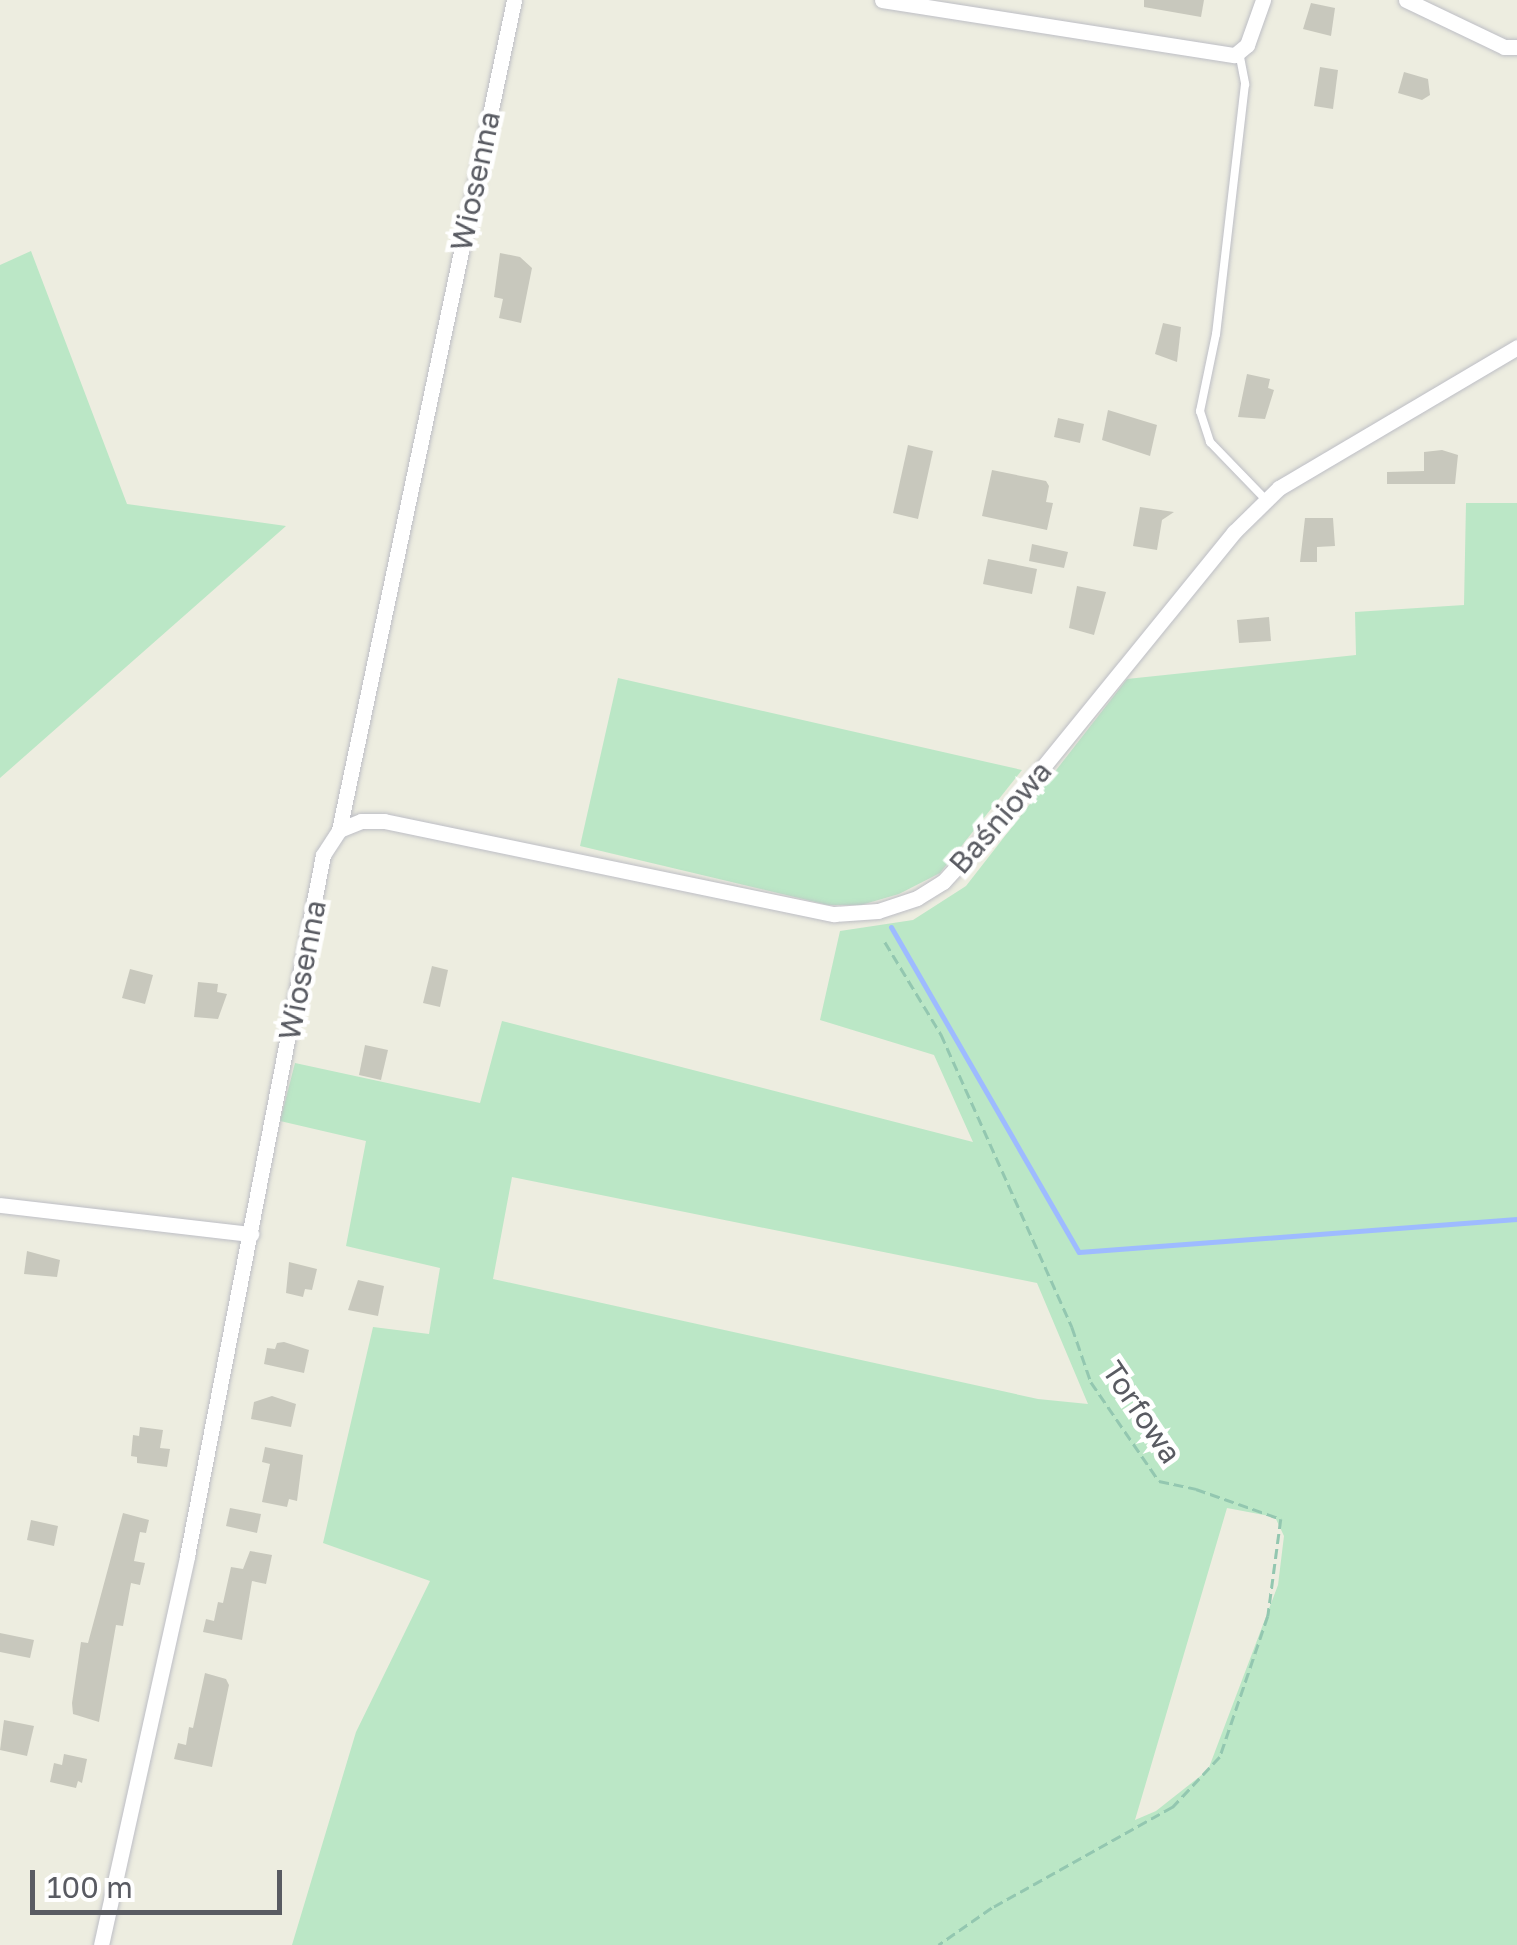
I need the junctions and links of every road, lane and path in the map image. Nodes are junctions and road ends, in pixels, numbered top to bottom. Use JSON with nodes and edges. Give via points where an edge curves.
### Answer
{"nodes":[{"id":1,"x":514,"y":0,"type":"edge"},
{"id":2,"x":882,"y":0,"type":"edge"},
{"id":3,"x":1263,"y":0,"type":"edge"},
{"id":4,"x":1406,"y":0,"type":"edge"},
{"id":5,"x":1517,"y":48,"type":"edge"},
{"id":6,"x":1239,"y":52,"type":"junction"},
{"id":7,"x":1517,"y":347,"type":"edge"},
{"id":8,"x":1266,"y":501,"type":"junction"},
{"id":9,"x":340,"y":830,"type":"junction"},
{"id":10,"x":885,"y":942,"type":"dead end"},
{"id":11,"x":0,"y":1205,"type":"edge"},
{"id":12,"x":251,"y":1234,"type":"junction"},
{"id":13,"x":101,"y":1945,"type":"edge"},
{"id":14,"x":939,"y":1945,"type":"edge"}],
"edges":[{"from":1,"to":9,"type":"street","name":"Wiosenna"},
{"from":2,"to":6,"type":"street","via":[[1160,46]]},
{"from":3,"to":6,"type":"street"},
{"from":4,"to":5,"type":"street"},
{"from":6,"to":8,"type":"lane","via":[[1245,84],[1216,334],[1200,412],[1210,442]]},
{"from":7,"to":8,"type":"street","name":"Baśniowa"},
{"from":8,"to":9,"type":"street","name":"Baśniowa","via":[[943,882],[891,907],[834,914],[384,821]]},
{"from":9,"to":12,"type":"street","name":"Wiosenna","via":[[324,855]]},
{"from":10,"to":14,"type":"path","name":"Torfowa","via":[[949,1051],[1092,1382],[1159,1480],[1281,1520],[1268,1616],[1220,1757],[1173,1808],[992,1908]]},
{"from":11,"to":12,"type":"street"},
{"from":12,"to":13,"type":"street","name":"Wiosenna"}]}
